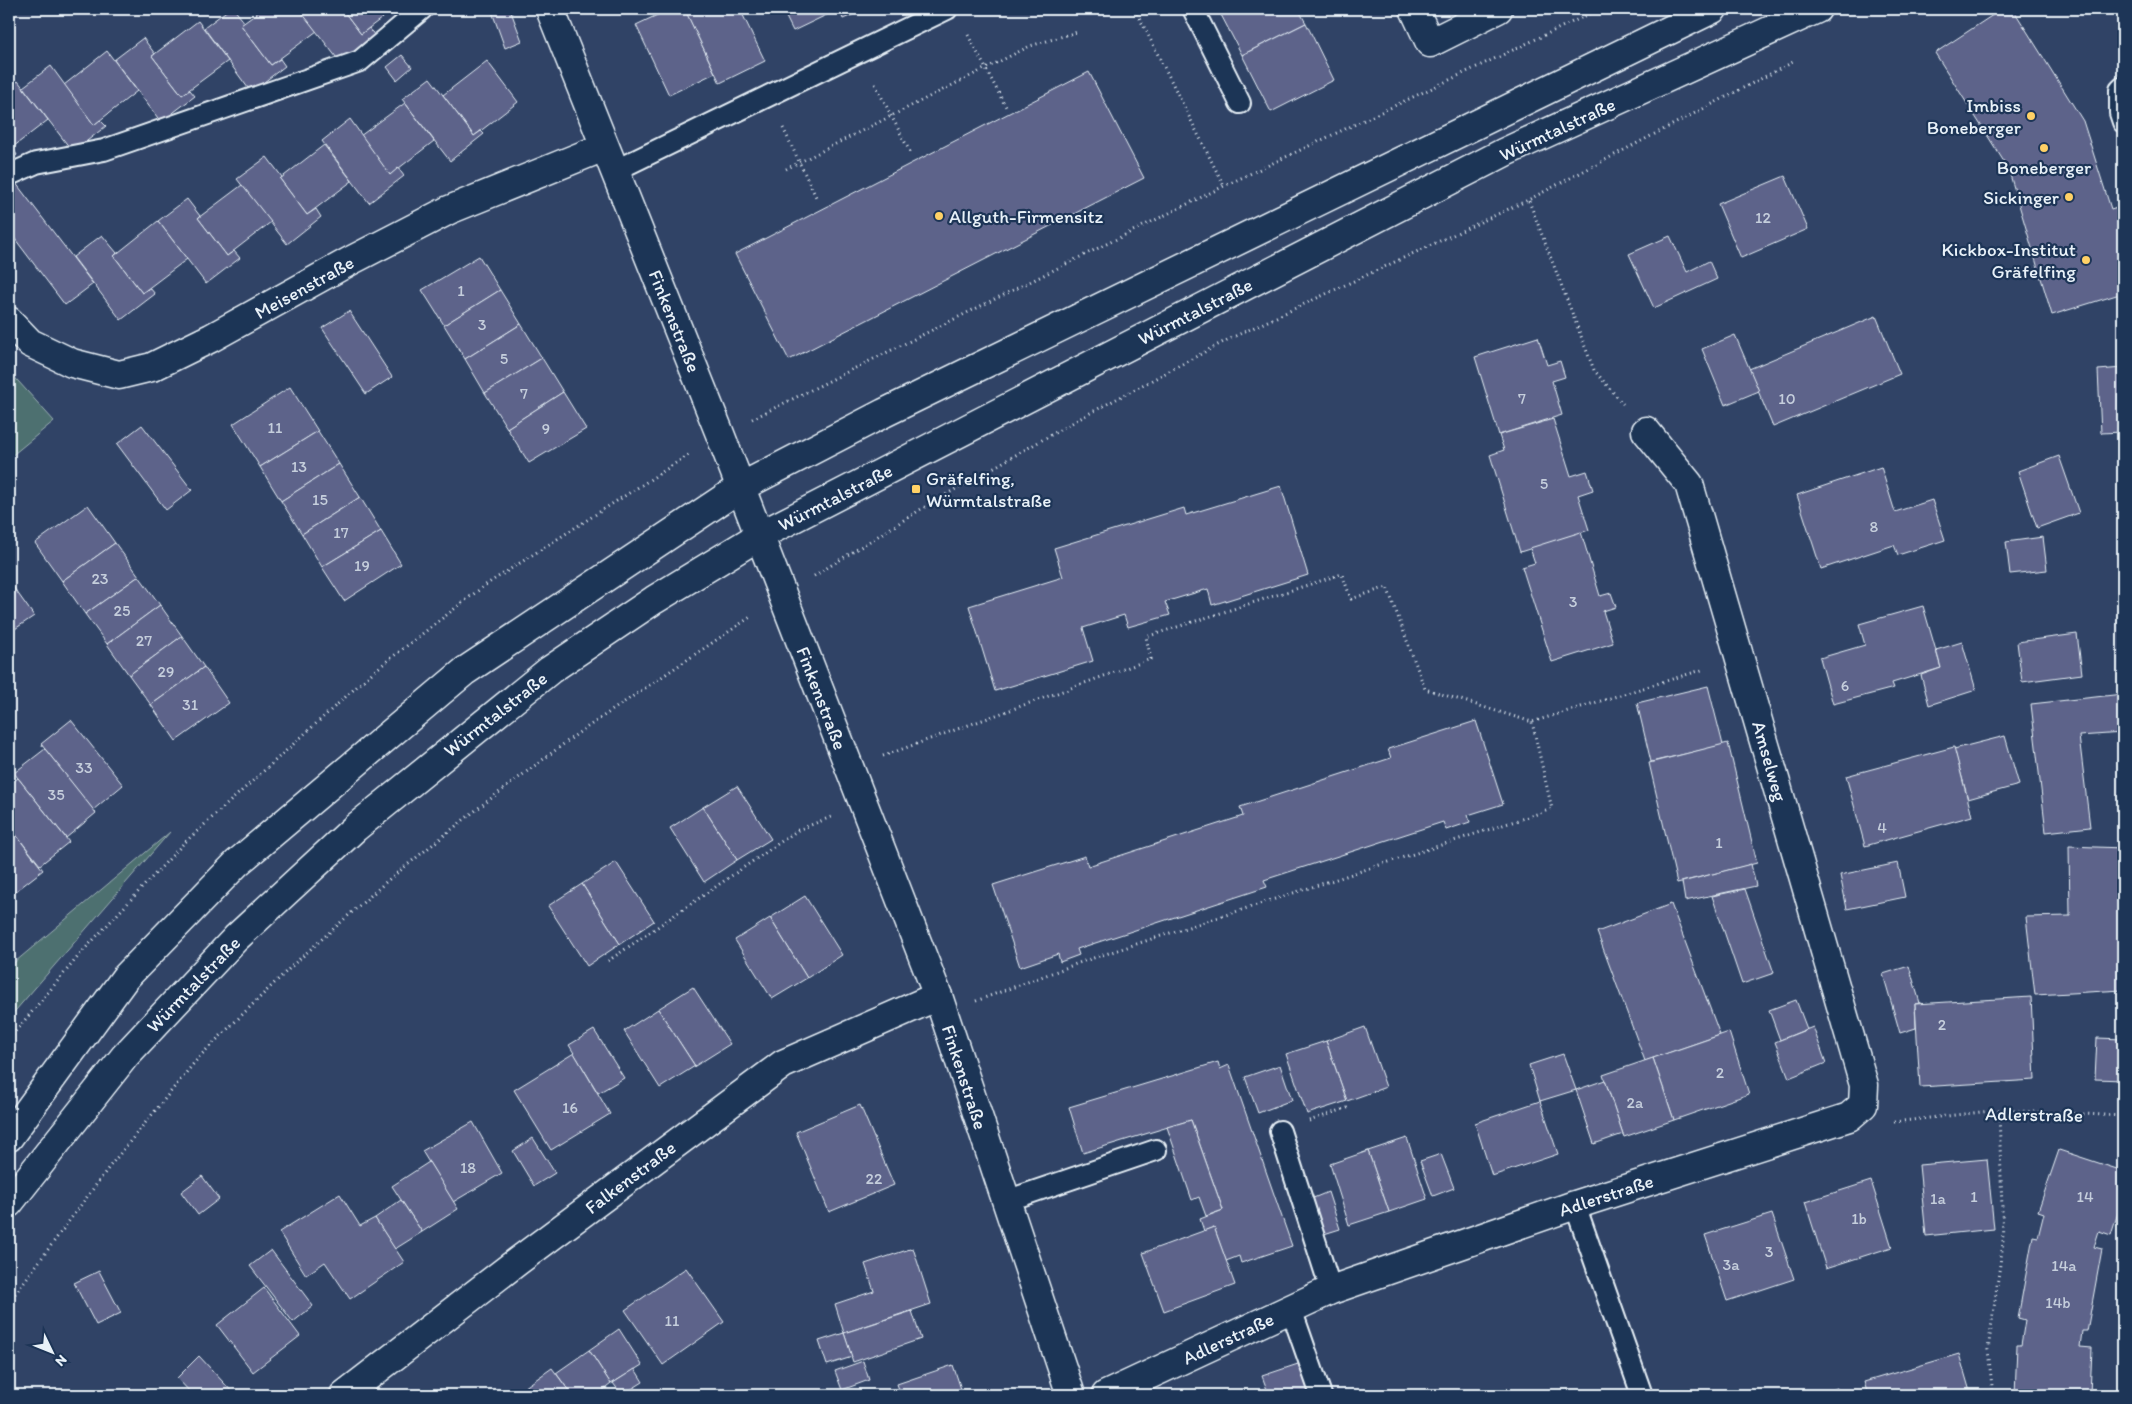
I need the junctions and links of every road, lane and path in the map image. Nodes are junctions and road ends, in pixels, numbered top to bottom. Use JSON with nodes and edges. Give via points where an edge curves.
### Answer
{"nodes":[{"id":1,"x":422,"y":9,"type":"edge"},
{"id":2,"x":550,"y":9,"type":"edge"},
{"id":3,"x":947,"y":9,"type":"edge"},
{"id":4,"x":1135,"y":9,"type":"edge"},
{"id":5,"x":1193,"y":9,"type":"edge"},
{"id":6,"x":1414,"y":9,"type":"edge"},
{"id":7,"x":1498,"y":9,"type":"edge"},
{"id":8,"x":1712,"y":9,"type":"edge"},
{"id":9,"x":1817,"y":9,"type":"edge"},
{"id":10,"x":1077,"y":32,"type":"dead end"},
{"id":11,"x":968,"y":36,"type":"dead end"},
{"id":12,"x":1804,"y":57,"type":"dead end"},
{"id":13,"x":985,"y":68,"type":"junction"},
{"id":14,"x":875,"y":84,"type":"dead end"},
{"id":15,"x":2123,"y":87,"type":"edge"},
{"id":16,"x":1240,"y":103,"type":"dead end"},
{"id":17,"x":1006,"y":107,"type":"dead end"},
{"id":18,"x":892,"y":116,"type":"junction"},
{"id":19,"x":2123,"y":122,"type":"edge"},
{"id":20,"x":783,"y":128,"type":"dead end"},
{"id":21,"x":911,"y":154,"type":"dead end"},
{"id":22,"x":609,"y":159,"type":"junction"},
{"id":23,"x":800,"y":162,"type":"junction"},
{"id":24,"x":786,"y":169,"type":"dead end"},
{"id":25,"x":9,"y":175,"type":"edge"},
{"id":26,"x":1224,"y":186,"type":"dead end"},
{"id":27,"x":817,"y":199,"type":"dead end"},
{"id":28,"x":1528,"y":200,"type":"junction"},
{"id":29,"x":9,"y":321,"type":"edge"},
{"id":30,"x":1646,"y":431,"type":"joint"},
{"id":31,"x":741,"y":487,"type":"junction"},
{"id":32,"x":759,"y":536,"type":"junction"},
{"id":33,"x":782,"y":596,"type":"junction"},
{"id":34,"x":1740,"y":658,"type":"junction"},
{"id":35,"x":1532,"y":722,"type":"junction"},
{"id":36,"x":849,"y":768,"type":"junction"},
{"id":37,"x":865,"y":805,"type":"junction"},
{"id":38,"x":608,"y":961,"type":"dead end"},
{"id":39,"x":941,"y":1004,"type":"junction"},
{"id":40,"x":1863,"y":1105,"type":"junction"},
{"id":41,"x":1350,"y":1107,"type":"dead end"},
{"id":42,"x":1999,"y":1110,"type":"junction"},
{"id":43,"x":2123,"y":1116,"type":"edge"},
{"id":44,"x":1280,"y":1131,"type":"joint"},
{"id":45,"x":9,"y":1136,"type":"edge"},
{"id":46,"x":1156,"y":1150,"type":"dead end"},
{"id":47,"x":1006,"y":1201,"type":"junction"},
{"id":48,"x":9,"y":1203,"type":"edge"},
{"id":49,"x":1576,"y":1205,"type":"junction"},
{"id":50,"x":1331,"y":1290,"type":"junction"},
{"id":51,"x":9,"y":1302,"type":"edge"},
{"id":52,"x":1291,"y":1308,"type":"junction"},
{"id":53,"x":344,"y":1395,"type":"edge"},
{"id":54,"x":1071,"y":1395,"type":"edge"},
{"id":55,"x":1106,"y":1395,"type":"edge"},
{"id":56,"x":1321,"y":1395,"type":"edge"},
{"id":57,"x":1642,"y":1395,"type":"edge"},
{"id":58,"x":1993,"y":1395,"type":"edge"}],
"edges":[{"from":1,"to":25,"type":"lane","via":[[360,61],[104,150],[36,163]]},
{"from":2,"to":22,"type":"street","name":"Finkenstraße"},
{"from":3,"to":22,"type":"lane"},
{"from":4,"to":26,"type":"path"},
{"from":5,"to":16,"type":"lane"},
{"from":6,"to":7,"type":"street","via":[[1430,43]]},
{"from":8,"to":31,"type":"street","name":"Würmtalstraße","via":[[884,413]]},
{"from":9,"to":32,"type":"street","name":"Würmtalstraße","via":[[1505,152]]},
{"from":10,"to":13,"type":"path","via":[[1030,46]]},
{"from":11,"to":13,"type":"path"},
{"from":12,"to":28,"type":"path"},
{"from":13,"to":17,"type":"path"},
{"from":13,"to":18,"type":"path"},
{"from":14,"to":18,"type":"path"},
{"from":15,"to":19,"type":"lane","via":[[2120,90],[2120,113]]},
{"from":18,"to":21,"type":"path"},
{"from":18,"to":23,"type":"path"},
{"from":20,"to":23,"type":"path"},
{"from":22,"to":29,"type":"street","name":"Meisenstraße","via":[[449,210],[152,367],[119,375],[72,363],[30,343]]},
{"from":22,"to":31,"type":"street","name":"Finkenstraße"},
{"from":23,"to":24,"type":"path"},
{"from":23,"to":27,"type":"path"},
{"from":28,"to":30,"type":"path","via":[[1594,370]]},
{"from":28,"to":33,"type":"path","via":[[1230,339],[1079,419],[931,503]]},
{"from":30,"to":34,"type":"street","name":"Amselweg","via":[[1689,484]]},
{"from":31,"to":32,"type":"street","name":"Finkenstraße"},
{"from":31,"to":45,"type":"street","name":"Würmtalstraße","via":[[465,671],[237,863],[125,978]]},
{"from":32,"to":33,"type":"street","name":"Finkenstraße"},
{"from":32,"to":48,"type":"street","name":"Würmtalstraße","via":[[654,600],[550,670],[355,828],[236,938],[125,1056]]},
{"from":33,"to":36,"type":"street","name":"Finkenstraße"},
{"from":33,"to":51,"type":"path","via":[[577,734],[489,800],[387,881],[294,964],[199,1057],[110,1166]]},
{"from":34,"to":35,"type":"path"},
{"from":34,"to":40,"type":"street","name":"Amselweg","via":[[1864,1085]]},
{"from":35,"to":36,"type":"path","via":[[1425,689],[1387,587],[1351,599],[1342,574],[1146,637],[1151,659]]},
{"from":35,"to":39,"type":"path","via":[[1552,809],[1084,961]]},
{"from":36,"to":37,"type":"street","name":"Finkenstraße"},
{"from":37,"to":38,"type":"path","via":[[798,830]]},
{"from":37,"to":39,"type":"street","name":"Finkenstraße"},
{"from":39,"to":47,"type":"street","name":"Finkenstraße"},
{"from":39,"to":53,"type":"street","name":"Falkenstraße","via":[[783,1064]]},
{"from":40,"to":42,"type":"path","name":"Adlerstraße","via":[[1895,1123]]},
{"from":40,"to":49,"type":"street","name":"Adlerstraße","via":[[1849,1117]]},
{"from":41,"to":44,"type":"path"},
{"from":42,"to":43,"type":"path","name":"Adlerstraße"},
{"from":42,"to":58,"type":"path","via":[[2003,1243],[1988,1350]]},
{"from":44,"to":50,"type":"lane"},
{"from":46,"to":47,"type":"lane"},
{"from":47,"to":54,"type":"street","name":"Finkenstraße"},
{"from":49,"to":50,"type":"street","name":"Adlerstraße"},
{"from":49,"to":57,"type":"lane"},
{"from":50,"to":52,"type":"street","name":"Adlerstraße"},
{"from":52,"to":55,"type":"street","name":"Adlerstraße"},
{"from":52,"to":56,"type":"lane"}]}
